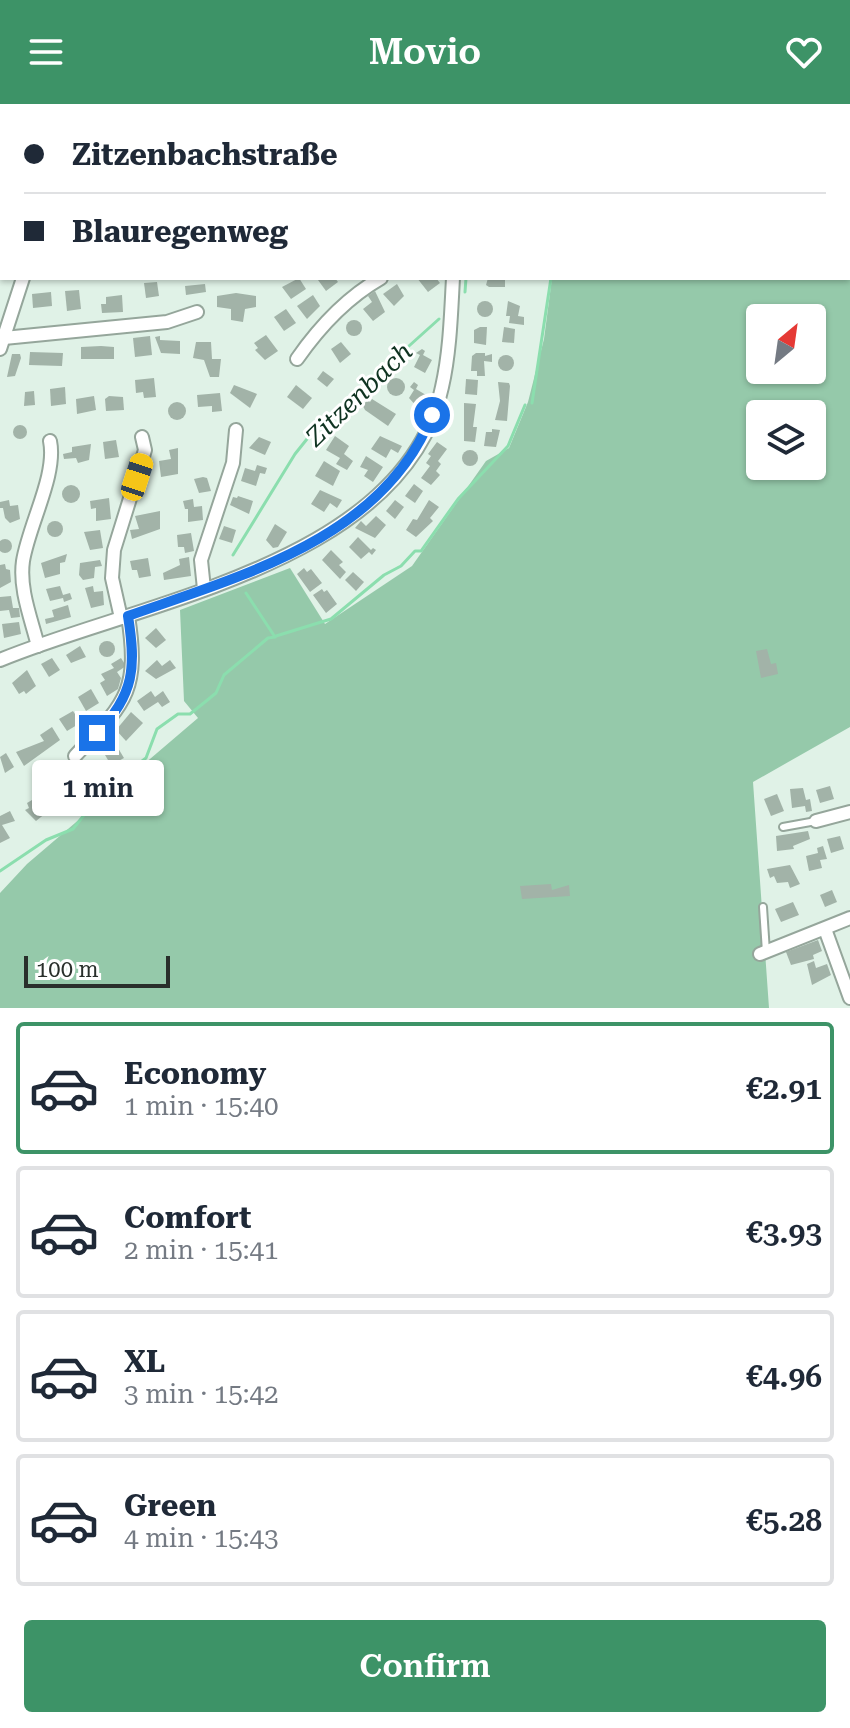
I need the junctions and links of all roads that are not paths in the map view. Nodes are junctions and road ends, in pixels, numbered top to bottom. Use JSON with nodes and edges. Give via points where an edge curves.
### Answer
{"nodes":[{"id":1,"x":22,"y":280,"type":"edge"},
{"id":2,"x":378,"y":280,"type":"edge"},
{"id":3,"x":453,"y":280,"type":"edge"},
{"id":4,"x":197,"y":312,"type":"dead end"},
{"id":5,"x":2,"y":344,"type":"edge"},
{"id":6,"x":297,"y":359,"type":"dead end"},
{"id":7,"x":236,"y":430,"type":"dead end"},
{"id":8,"x":142,"y":437,"type":"dead end"},
{"id":9,"x":50,"y":441,"type":"dead end"},
{"id":10,"x":204,"y":589,"type":"junction"},
{"id":11,"x":125,"y":617,"type":"junction"},
{"id":12,"x":38,"y":646,"type":"junction"},
{"id":13,"x":0,"y":660,"type":"edge"},
{"id":14,"x":75,"y":756,"type":"dead end"},
{"id":15,"x":850,"y":812,"type":"edge"},
{"id":16,"x":816,"y":821,"type":"joint"},
{"id":17,"x":783,"y":827,"type":"dead end"},
{"id":18,"x":763,"y":907,"type":"dead end"},
{"id":19,"x":850,"y":918,"type":"edge"},
{"id":20,"x":825,"y":929,"type":"junction"},
{"id":21,"x":763,"y":953,"type":"joint"},
{"id":22,"x":847,"y":983,"type":"edge"},
{"id":23,"x":850,"y":998,"type":"edge"}],
"edges":[{"from":1,"to":5,"type":"street"},
{"from":2,"to":6,"type":"street","via":[[342,305]]},
{"from":3,"to":10,"type":"street","via":[[442,389],[424,436],[401,472],[330,532]]},
{"from":4,"to":5,"type":"street","via":[[167,322]]},
{"from":7,"to":10,"type":"street","via":[[233,463],[201,560]]},
{"from":8,"to":11,"type":"street","via":[[145,450],[114,550],[112,578]]},
{"from":9,"to":12,"type":"street","via":[[53,456],[23,565]]},
{"from":10,"to":11,"type":"street"},
{"from":11,"to":12,"type":"street"},
{"from":11,"to":14,"type":"street","via":[[134,653],[124,700]]},
{"from":12,"to":13,"type":"street"},
{"from":15,"to":16,"type":"street"},
{"from":16,"to":17,"type":"lane"},
{"from":18,"to":21,"type":"lane"},
{"from":19,"to":20,"type":"street"},
{"from":20,"to":21,"type":"street"},
{"from":20,"to":22,"type":"street"},
{"from":22,"to":23,"type":"street"}]}
